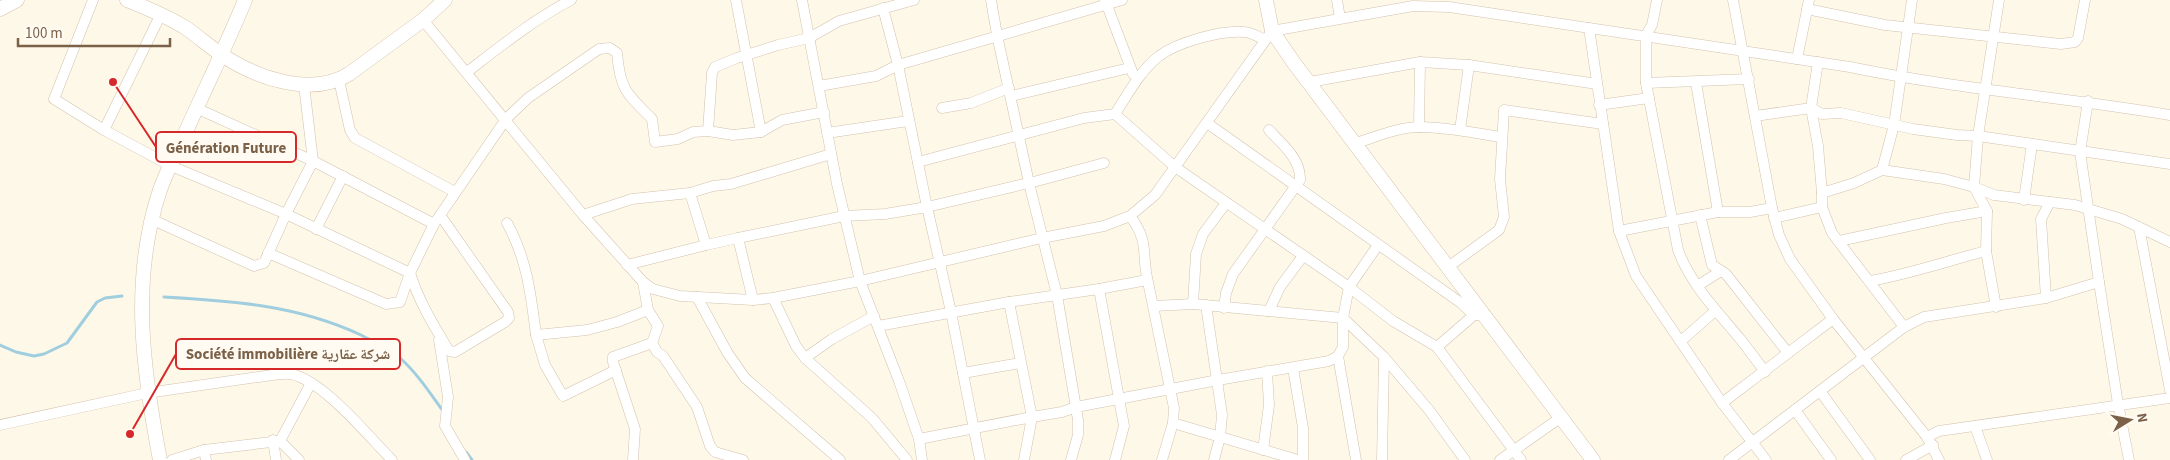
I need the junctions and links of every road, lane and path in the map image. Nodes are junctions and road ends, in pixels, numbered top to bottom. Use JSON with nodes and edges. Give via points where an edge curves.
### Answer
{"nodes":[{"id":1,"x":93,"y":0,"type":"edge"},
{"id":2,"x":128,"y":0,"type":"edge"},
{"id":3,"x":245,"y":0,"type":"edge"},
{"id":4,"x":571,"y":0,"type":"edge"},
{"id":5,"x":736,"y":0,"type":"edge"},
{"id":6,"x":802,"y":0,"type":"edge"},
{"id":7,"x":914,"y":0,"type":"edge"},
{"id":8,"x":991,"y":0,"type":"edge"},
{"id":9,"x":1122,"y":0,"type":"edge"},
{"id":10,"x":1266,"y":0,"type":"edge"},
{"id":11,"x":1337,"y":0,"type":"edge"},
{"id":12,"x":1657,"y":0,"type":"edge"},
{"id":13,"x":1733,"y":0,"type":"edge"},
{"id":14,"x":1912,"y":0,"type":"edge"},
{"id":15,"x":1999,"y":0,"type":"edge"},
{"id":16,"x":2085,"y":0,"type":"edge"},
{"id":17,"x":439,"y":2,"type":"edge"},
{"id":18,"x":1105,"y":2,"type":"edge"},
{"id":19,"x":143,"y":3,"type":"edge"},
{"id":20,"x":1396,"y":4,"type":"edge"},
{"id":21,"x":1808,"y":5,"type":"edge"},
{"id":22,"x":883,"y":8,"type":"junction"},
{"id":23,"x":161,"y":14,"type":"junction"},
{"id":24,"x":1340,"y":18,"type":"junction"},
{"id":25,"x":423,"y":20,"type":"junction"},
{"id":26,"x":1906,"y":27,"type":"junction"},
{"id":27,"x":1589,"y":28,"type":"junction"},
{"id":28,"x":997,"y":35,"type":"junction"},
{"id":29,"x":1646,"y":35,"type":"junction"},
{"id":30,"x":1268,"y":36,"type":"junction"},
{"id":31,"x":1994,"y":36,"type":"junction"},
{"id":32,"x":808,"y":38,"type":"junction"},
{"id":33,"x":1743,"y":51,"type":"junction"},
{"id":34,"x":220,"y":54,"type":"junction"},
{"id":35,"x":747,"y":54,"type":"junction"},
{"id":36,"x":1797,"y":59,"type":"junction"},
{"id":37,"x":1420,"y":62,"type":"junction"},
{"id":38,"x":1818,"y":62,"type":"junction"},
{"id":39,"x":1469,"y":65,"type":"junction"},
{"id":40,"x":898,"y":66,"type":"junction"},
{"id":41,"x":1130,"y":68,"type":"junction"},
{"id":42,"x":467,"y":72,"type":"junction"},
{"id":43,"x":1901,"y":78,"type":"junction"},
{"id":44,"x":1749,"y":79,"type":"junction"},
{"id":45,"x":340,"y":80,"type":"junction"},
{"id":46,"x":1136,"y":81,"type":"junction"},
{"id":47,"x":1310,"y":82,"type":"junction"},
{"id":48,"x":1646,"y":83,"type":"junction"},
{"id":49,"x":1696,"y":83,"type":"junction"},
{"id":50,"x":1597,"y":84,"type":"junction"},
{"id":51,"x":304,"y":85,"type":"junction"},
{"id":52,"x":819,"y":86,"type":"junction"},
{"id":53,"x":1987,"y":89,"type":"junction"},
{"id":54,"x":1010,"y":92,"type":"junction"},
{"id":55,"x":1649,"y":98,"type":"junction"},
{"id":56,"x":2088,"y":101,"type":"junction"},
{"id":57,"x":1600,"y":105,"type":"junction"},
{"id":58,"x":196,"y":108,"type":"junction"},
{"id":59,"x":942,"y":108,"type":"dead end"},
{"id":60,"x":1811,"y":108,"type":"junction"},
{"id":61,"x":824,"y":112,"type":"junction"},
{"id":62,"x":1115,"y":114,"type":"junction"},
{"id":63,"x":2170,"y":115,"type":"edge"},
{"id":64,"x":1756,"y":116,"type":"junction"},
{"id":65,"x":506,"y":119,"type":"junction"},
{"id":66,"x":908,"y":121,"type":"junction"},
{"id":67,"x":1207,"y":123,"type":"junction"},
{"id":68,"x":1603,"y":124,"type":"junction"},
{"id":69,"x":1894,"y":125,"type":"junction"},
{"id":70,"x":1419,"y":127,"type":"junction"},
{"id":71,"x":104,"y":130,"type":"junction"},
{"id":72,"x":1269,"y":130,"type":"dead end"},
{"id":73,"x":1460,"y":130,"type":"junction"},
{"id":74,"x":708,"y":131,"type":"junction"},
{"id":75,"x":761,"y":132,"type":"junction"},
{"id":76,"x":827,"y":133,"type":"junction"},
{"id":77,"x":1019,"y":136,"type":"junction"},
{"id":78,"x":1978,"y":136,"type":"junction"},
{"id":79,"x":1501,"y":137,"type":"junction"},
{"id":80,"x":1356,"y":143,"type":"junction"},
{"id":81,"x":2032,"y":144,"type":"junction"},
{"id":82,"x":2080,"y":152,"type":"junction"},
{"id":83,"x":831,"y":154,"type":"junction"},
{"id":84,"x":313,"y":161,"type":"junction"},
{"id":85,"x":918,"y":162,"type":"junction"},
{"id":86,"x":1104,"y":163,"type":"dead end"},
{"id":87,"x":2170,"y":164,"type":"edge"},
{"id":88,"x":171,"y":166,"type":"junction"},
{"id":89,"x":1174,"y":167,"type":"junction"},
{"id":90,"x":1882,"y":170,"type":"junction"},
{"id":91,"x":343,"y":176,"type":"junction"},
{"id":92,"x":1029,"y":183,"type":"junction"},
{"id":93,"x":1296,"y":185,"type":"junction"},
{"id":94,"x":1974,"y":187,"type":"junction"},
{"id":95,"x":455,"y":192,"type":"junction"},
{"id":96,"x":1822,"y":192,"type":"junction"},
{"id":97,"x":690,"y":193,"type":"junction"},
{"id":98,"x":2024,"y":200,"type":"junction"},
{"id":99,"x":2050,"y":202,"type":"junction"},
{"id":100,"x":1226,"y":203,"type":"junction"},
{"id":101,"x":927,"y":207,"type":"junction"},
{"id":102,"x":1822,"y":207,"type":"junction"},
{"id":103,"x":2088,"y":209,"type":"junction"},
{"id":104,"x":1987,"y":211,"type":"junction"},
{"id":105,"x":1718,"y":212,"type":"junction"},
{"id":106,"x":1773,"y":213,"type":"junction"},
{"id":107,"x":286,"y":214,"type":"junction"},
{"id":108,"x":440,"y":215,"type":"junction"},
{"id":109,"x":583,"y":215,"type":"junction"},
{"id":110,"x":1700,"y":215,"type":"junction"},
{"id":111,"x":844,"y":216,"type":"junction"},
{"id":112,"x":1130,"y":216,"type":"junction"},
{"id":113,"x":152,"y":220,"type":"junction"},
{"id":114,"x":1672,"y":220,"type":"junction"},
{"id":115,"x":508,"y":223,"type":"dead end"},
{"id":116,"x":434,"y":224,"type":"junction"},
{"id":117,"x":2139,"y":227,"type":"junction"},
{"id":118,"x":316,"y":229,"type":"junction"},
{"id":119,"x":1265,"y":230,"type":"junction"},
{"id":120,"x":1619,"y":231,"type":"junction"},
{"id":121,"x":738,"y":238,"type":"junction"},
{"id":122,"x":1042,"y":238,"type":"junction"},
{"id":123,"x":1839,"y":241,"type":"junction"},
{"id":124,"x":2170,"y":242,"type":"edge"},
{"id":125,"x":706,"y":245,"type":"junction"},
{"id":126,"x":1378,"y":245,"type":"junction"},
{"id":127,"x":1986,"y":251,"type":"junction"},
{"id":128,"x":268,"y":253,"type":"junction"},
{"id":129,"x":1303,"y":256,"type":"junction"},
{"id":130,"x":940,"y":262,"type":"junction"},
{"id":131,"x":628,"y":265,"type":"junction"},
{"id":132,"x":1448,"y":267,"type":"junction"},
{"id":133,"x":1721,"y":271,"type":"junction"},
{"id":134,"x":410,"y":274,"type":"junction"},
{"id":135,"x":1147,"y":280,"type":"junction"},
{"id":136,"x":860,"y":281,"type":"junction"},
{"id":137,"x":1870,"y":281,"type":"junction"},
{"id":138,"x":643,"y":282,"type":"junction"},
{"id":139,"x":2099,"y":282,"type":"junction"},
{"id":140,"x":1697,"y":286,"type":"junction"},
{"id":141,"x":1349,"y":287,"type":"junction"},
{"id":142,"x":1099,"y":289,"type":"junction"},
{"id":143,"x":1057,"y":295,"type":"junction"},
{"id":144,"x":697,"y":297,"type":"junction"},
{"id":145,"x":773,"y":298,"type":"junction"},
{"id":146,"x":2046,"y":298,"type":"junction"},
{"id":147,"x":753,"y":300,"type":"junction"},
{"id":148,"x":1009,"y":302,"type":"junction"},
{"id":149,"x":1193,"y":304,"type":"junction"},
{"id":150,"x":1206,"y":304,"type":"junction"},
{"id":151,"x":1154,"y":306,"type":"junction"},
{"id":152,"x":1996,"y":307,"type":"junction"},
{"id":153,"x":1224,"y":308,"type":"junction"},
{"id":154,"x":648,"y":310,"type":"junction"},
{"id":155,"x":1269,"y":311,"type":"junction"},
{"id":156,"x":1715,"y":311,"type":"junction"},
{"id":157,"x":951,"y":312,"type":"junction"},
{"id":158,"x":1479,"y":315,"type":"junction"},
{"id":159,"x":874,"y":316,"type":"junction"},
{"id":160,"x":1343,"y":318,"type":"junction"},
{"id":161,"x":1833,"y":319,"type":"junction"},
{"id":162,"x":878,"y":326,"type":"junction"},
{"id":163,"x":1904,"y":327,"type":"junction"},
{"id":164,"x":438,"y":334,"type":"junction"},
{"id":165,"x":536,"y":336,"type":"junction"},
{"id":166,"x":1681,"y":342,"type":"junction"},
{"id":167,"x":652,"y":343,"type":"junction"},
{"id":168,"x":1437,"y":347,"type":"junction"},
{"id":169,"x":1788,"y":354,"type":"junction"},
{"id":170,"x":1338,"y":356,"type":"junction"},
{"id":171,"x":805,"y":358,"type":"junction"},
{"id":172,"x":1384,"y":358,"type":"junction"},
{"id":173,"x":1863,"y":358,"type":"junction"},
{"id":174,"x":1020,"y":362,"type":"junction"},
{"id":175,"x":1293,"y":368,"type":"junction"},
{"id":176,"x":616,"y":370,"type":"junction"},
{"id":177,"x":1267,"y":372,"type":"junction"},
{"id":178,"x":1764,"y":372,"type":"junction"},
{"id":179,"x":963,"y":373,"type":"junction"},
{"id":180,"x":1218,"y":380,"type":"junction"},
{"id":181,"x":311,"y":383,"type":"junction"},
{"id":182,"x":1170,"y":389,"type":"junction"},
{"id":183,"x":2170,"y":390,"type":"edge"},
{"id":184,"x":1820,"y":391,"type":"junction"},
{"id":185,"x":147,"y":393,"type":"junction"},
{"id":186,"x":2170,"y":398,"type":"edge"},
{"id":187,"x":1120,"y":399,"type":"junction"},
{"id":188,"x":1722,"y":403,"type":"junction"},
{"id":189,"x":2118,"y":404,"type":"junction"},
{"id":190,"x":1076,"y":407,"type":"junction"},
{"id":191,"x":1795,"y":410,"type":"junction"},
{"id":192,"x":1032,"y":417,"type":"junction"},
{"id":193,"x":1560,"y":418,"type":"junction"},
{"id":194,"x":1174,"y":423,"type":"junction"},
{"id":195,"x":0,"y":425,"type":"edge"},
{"id":196,"x":1975,"y":426,"type":"junction"},
{"id":197,"x":973,"y":427,"type":"junction"},
{"id":198,"x":1220,"y":437,"type":"junction"},
{"id":199,"x":919,"y":439,"type":"junction"},
{"id":200,"x":276,"y":441,"type":"junction"},
{"id":201,"x":1930,"y":441,"type":"junction"},
{"id":202,"x":1752,"y":442,"type":"junction"},
{"id":203,"x":1263,"y":450,"type":"junction"},
{"id":204,"x":1515,"y":451,"type":"junction"},
{"id":205,"x":205,"y":455,"type":"edge"},
{"id":206,"x":160,"y":460,"type":"edge"},
{"id":207,"x":172,"y":460,"type":"edge"},
{"id":208,"x":276,"y":460,"type":"edge"},
{"id":209,"x":299,"y":460,"type":"edge"},
{"id":210,"x":392,"y":460,"type":"edge"},
{"id":211,"x":465,"y":460,"type":"edge"},
{"id":212,"x":633,"y":460,"type":"edge"},
{"id":213,"x":743,"y":460,"type":"edge"},
{"id":214,"x":840,"y":460,"type":"edge"},
{"id":215,"x":907,"y":460,"type":"edge"},
{"id":216,"x":922,"y":460,"type":"edge"},
{"id":217,"x":980,"y":460,"type":"edge"},
{"id":218,"x":1024,"y":460,"type":"edge"},
{"id":219,"x":1071,"y":460,"type":"edge"},
{"id":220,"x":1115,"y":460,"type":"edge"},
{"id":221,"x":1162,"y":460,"type":"edge"},
{"id":222,"x":1214,"y":460,"type":"edge"},
{"id":223,"x":1298,"y":460,"type":"edge"},
{"id":224,"x":1303,"y":460,"type":"edge"},
{"id":225,"x":1356,"y":460,"type":"edge"},
{"id":226,"x":1382,"y":460,"type":"edge"},
{"id":227,"x":1465,"y":460,"type":"edge"},
{"id":228,"x":1500,"y":460,"type":"edge"},
{"id":229,"x":1521,"y":460,"type":"edge"},
{"id":230,"x":1592,"y":460,"type":"edge"},
{"id":231,"x":1730,"y":460,"type":"edge"},
{"id":232,"x":1766,"y":460,"type":"edge"},
{"id":233,"x":1831,"y":460,"type":"edge"},
{"id":234,"x":1870,"y":460,"type":"edge"},
{"id":235,"x":1906,"y":460,"type":"edge"},
{"id":236,"x":1939,"y":460,"type":"edge"},
{"id":237,"x":1987,"y":460,"type":"edge"},
{"id":238,"x":2129,"y":460,"type":"edge"}],
"edges":[{"from":1,"to":71,"type":"street","via":[[54,100]]},
{"from":2,"to":19,"type":"street"},
{"from":3,"to":34,"type":"street"},
{"from":4,"to":42,"type":"street","via":[[526,26]]},
{"from":5,"to":35,"type":"street"},
{"from":6,"to":32,"type":"street"},
{"from":7,"to":22,"type":"street"},
{"from":8,"to":28,"type":"street"},
{"from":9,"to":18,"type":"street"},
{"from":10,"to":30,"type":"street"},
{"from":11,"to":24,"type":"street"},
{"from":12,"to":29,"type":"street","via":[[1652,25]]},
{"from":13,"to":33,"type":"street"},
{"from":14,"to":26,"type":"street"},
{"from":15,"to":31,"type":"street"},
{"from":16,"to":31,"type":"street","via":[[2075,42],[2061,44]]},
{"from":17,"to":25,"type":"street"},
{"from":18,"to":28,"type":"street"},
{"from":18,"to":41,"type":"street"},
{"from":19,"to":23,"type":"street"},
{"from":20,"to":24,"type":"street"},
{"from":20,"to":27,"type":"street","via":[[1431,5]]},
{"from":21,"to":26,"type":"street","via":[[1845,18]]},
{"from":21,"to":36,"type":"street"},
{"from":22,"to":32,"type":"street","via":[[839,21]]},
{"from":22,"to":40,"type":"street"},
{"from":23,"to":34,"type":"street"},
{"from":23,"to":71,"type":"street"},
{"from":24,"to":30,"type":"street"},
{"from":25,"to":42,"type":"street"},
{"from":25,"to":45,"type":"street"},
{"from":26,"to":31,"type":"street"},
{"from":26,"to":43,"type":"street"},
{"from":27,"to":29,"type":"street"},
{"from":27,"to":50,"type":"street"},
{"from":28,"to":40,"type":"street"},
{"from":28,"to":54,"type":"street"},
{"from":29,"to":33,"type":"street"},
{"from":29,"to":48,"type":"street"},
{"from":30,"to":46,"type":"street","via":[[1232,32],[1195,40],[1159,56]]},
{"from":30,"to":47,"type":"street"},
{"from":30,"to":67,"type":"street"},
{"from":31,"to":53,"type":"street"},
{"from":32,"to":35,"type":"street"},
{"from":32,"to":52,"type":"street"},
{"from":33,"to":36,"type":"street"},
{"from":33,"to":44,"type":"street"},
{"from":34,"to":51,"type":"street","via":[[252,71]]},
{"from":34,"to":58,"type":"street"},
{"from":35,"to":74,"type":"street","via":[[715,67]]},
{"from":35,"to":75,"type":"street"},
{"from":36,"to":38,"type":"street"},
{"from":37,"to":39,"type":"street"},
{"from":37,"to":47,"type":"street"},
{"from":37,"to":70,"type":"street"},
{"from":38,"to":43,"type":"street"},
{"from":38,"to":60,"type":"street"},
{"from":39,"to":50,"type":"street"},
{"from":39,"to":73,"type":"street"},
{"from":40,"to":52,"type":"street","via":[[876,76]]},
{"from":40,"to":66,"type":"street"},
{"from":41,"to":46,"type":"street"},
{"from":41,"to":54,"type":"street"},
{"from":42,"to":65,"type":"street"},
{"from":43,"to":53,"type":"street"},
{"from":43,"to":69,"type":"street"},
{"from":44,"to":49,"type":"street"},
{"from":44,"to":64,"type":"street"},
{"from":45,"to":51,"type":"street"},
{"from":45,"to":95,"type":"street","via":[[350,130],[355,138]]},
{"from":46,"to":62,"type":"street"},
{"from":47,"to":80,"type":"street"},
{"from":48,"to":49,"type":"street"},
{"from":48,"to":55,"type":"street"},
{"from":49,"to":105,"type":"street"},
{"from":50,"to":57,"type":"street"},
{"from":51,"to":84,"type":"street"},
{"from":52,"to":61,"type":"street"},
{"from":53,"to":56,"type":"street"},
{"from":53,"to":78,"type":"street"},
{"from":54,"to":59,"type":"street"},
{"from":54,"to":77,"type":"street"},
{"from":55,"to":57,"type":"street"},
{"from":55,"to":114,"type":"street"},
{"from":56,"to":63,"type":"street"},
{"from":56,"to":82,"type":"street"},
{"from":57,"to":68,"type":"street"},
{"from":58,"to":84,"type":"street"},
{"from":58,"to":88,"type":"street"},
{"from":60,"to":64,"type":"street"},
{"from":60,"to":69,"type":"street","via":[[1822,114],[1841,113]]},
{"from":60,"to":96,"type":"street"},
{"from":61,"to":75,"type":"street","via":[[782,120]]},
{"from":61,"to":76,"type":"street"},
{"from":62,"to":77,"type":"street","via":[[1084,118]]},
{"from":62,"to":89,"type":"street"},
{"from":64,"to":106,"type":"street"},
{"from":65,"to":74,"type":"street","via":[[528,98],[599,49],[610,48],[617,53],[618,72],[628,96],[652,119],[655,142]]},
{"from":65,"to":95,"type":"street"},
{"from":65,"to":109,"type":"street"},
{"from":66,"to":76,"type":"street"},
{"from":66,"to":85,"type":"street"},
{"from":67,"to":89,"type":"street"},
{"from":67,"to":93,"type":"street"},
{"from":68,"to":79,"type":"street","via":[[1504,110]]},
{"from":68,"to":120,"type":"street"},
{"from":69,"to":78,"type":"street"},
{"from":69,"to":90,"type":"street"},
{"from":70,"to":73,"type":"street"},
{"from":70,"to":80,"type":"street","via":[[1397,130]]},
{"from":71,"to":88,"type":"street"},
{"from":72,"to":93,"type":"street","via":[[1298,166],[1300,180]]},
{"from":73,"to":79,"type":"street"},
{"from":74,"to":75,"type":"street","via":[[733,134]]},
{"from":76,"to":83,"type":"street"},
{"from":77,"to":85,"type":"street"},
{"from":77,"to":92,"type":"street"},
{"from":78,"to":81,"type":"street"},
{"from":78,"to":94,"type":"street"},
{"from":79,"to":132,"type":"street","via":[[1500,179],[1504,217],[1498,230]]},
{"from":80,"to":132,"type":"street"},
{"from":81,"to":82,"type":"street"},
{"from":81,"to":98,"type":"street"},
{"from":82,"to":87,"type":"street"},
{"from":82,"to":103,"type":"street"},
{"from":83,"to":97,"type":"street","via":[[772,173]]},
{"from":83,"to":111,"type":"street"},
{"from":84,"to":91,"type":"street"},
{"from":84,"to":107,"type":"street"},
{"from":85,"to":101,"type":"street"},
{"from":86,"to":92,"type":"street"},
{"from":88,"to":107,"type":"street"},
{"from":88,"to":113,"type":"street"},
{"from":89,"to":100,"type":"street"},
{"from":89,"to":112,"type":"street","via":[[1155,195]]},
{"from":90,"to":94,"type":"street"},
{"from":90,"to":96,"type":"street","via":[[1854,183]]},
{"from":91,"to":116,"type":"street"},
{"from":91,"to":118,"type":"street"},
{"from":92,"to":101,"type":"street"},
{"from":92,"to":122,"type":"street"},
{"from":93,"to":119,"type":"street"},
{"from":93,"to":126,"type":"street"},
{"from":94,"to":98,"type":"street","via":[[1994,195]]},
{"from":94,"to":104,"type":"street"},
{"from":95,"to":108,"type":"street"},
{"from":96,"to":102,"type":"street"},
{"from":97,"to":109,"type":"street","via":[[632,199]]},
{"from":97,"to":125,"type":"street"},
{"from":98,"to":99,"type":"street"},
{"from":99,"to":103,"type":"street"},
{"from":99,"to":146,"type":"street","via":[[2041,219]]},
{"from":100,"to":119,"type":"street"},
{"from":100,"to":149,"type":"street","via":[[1203,234],[1196,254]]},
{"from":101,"to":111,"type":"street"},
{"from":101,"to":130,"type":"street"},
{"from":102,"to":106,"type":"street"},
{"from":102,"to":123,"type":"street","via":[[1832,233]]},
{"from":103,"to":117,"type":"street"},
{"from":103,"to":139,"type":"street"},
{"from":104,"to":123,"type":"street"},
{"from":104,"to":127,"type":"street"},
{"from":105,"to":106,"type":"street"},
{"from":105,"to":110,"type":"street"},
{"from":106,"to":161,"type":"street","via":[[1790,259]]},
{"from":107,"to":118,"type":"street"},
{"from":107,"to":128,"type":"street"},
{"from":108,"to":116,"type":"street"},
{"from":108,"to":164,"type":"street","via":[[508,312],[509,318],[455,352],[449,351]]},
{"from":109,"to":131,"type":"street"},
{"from":110,"to":114,"type":"street"},
{"from":110,"to":133,"type":"street","via":[[1712,265]]},
{"from":111,"to":121,"type":"street"},
{"from":111,"to":136,"type":"street"},
{"from":112,"to":122,"type":"street","via":[[1104,226]]},
{"from":112,"to":135,"type":"street","via":[[1144,238]]},
{"from":113,"to":128,"type":"street","via":[[254,266],[264,263]]},
{"from":113,"to":185,"type":"street","via":[[141,293]]},
{"from":114,"to":120,"type":"street"},
{"from":114,"to":140,"type":"street","via":[[1682,261]]},
{"from":115,"to":165,"type":"street","via":[[530,283]]},
{"from":116,"to":134,"type":"street"},
{"from":117,"to":124,"type":"street"},
{"from":117,"to":183,"type":"street"},
{"from":118,"to":134,"type":"street"},
{"from":119,"to":129,"type":"street"},
{"from":119,"to":153,"type":"street","via":[[1229,282]]},
{"from":120,"to":166,"type":"street","via":[[1636,276]]},
{"from":121,"to":125,"type":"street"},
{"from":121,"to":147,"type":"street"},
{"from":122,"to":130,"type":"street"},
{"from":122,"to":143,"type":"street"},
{"from":123,"to":137,"type":"street"},
{"from":125,"to":131,"type":"street"},
{"from":126,"to":141,"type":"street"},
{"from":126,"to":158,"type":"street"},
{"from":127,"to":137,"type":"street"},
{"from":127,"to":152,"type":"street"},
{"from":128,"to":134,"type":"street","via":[[386,304],[400,302]]},
{"from":129,"to":141,"type":"street"},
{"from":129,"to":155,"type":"street","via":[[1280,287]]},
{"from":130,"to":136,"type":"street"},
{"from":130,"to":157,"type":"street"},
{"from":131,"to":138,"type":"street"},
{"from":132,"to":158,"type":"street"},
{"from":133,"to":140,"type":"street"},
{"from":133,"to":169,"type":"street"},
{"from":134,"to":164,"type":"street"},
{"from":135,"to":142,"type":"street"},
{"from":135,"to":151,"type":"street"},
{"from":136,"to":145,"type":"street"},
{"from":136,"to":159,"type":"street"},
{"from":137,"to":163,"type":"street"},
{"from":138,"to":144,"type":"street","via":[[653,289]]},
{"from":138,"to":154,"type":"street"},
{"from":139,"to":146,"type":"street"},
{"from":139,"to":189,"type":"street"},
{"from":140,"to":156,"type":"street"},
{"from":141,"to":160,"type":"street"},
{"from":141,"to":168,"type":"street","via":[[1393,321]]},
{"from":142,"to":143,"type":"street"},
{"from":142,"to":187,"type":"street"},
{"from":143,"to":148,"type":"street"},
{"from":143,"to":190,"type":"street"},
{"from":144,"to":147,"type":"street"},
{"from":144,"to":214,"type":"street","via":[[745,378]]},
{"from":145,"to":147,"type":"street"},
{"from":145,"to":171,"type":"street"},
{"from":146,"to":152,"type":"street"},
{"from":148,"to":157,"type":"street"},
{"from":148,"to":174,"type":"street"},
{"from":149,"to":150,"type":"street"},
{"from":149,"to":151,"type":"street"},
{"from":150,"to":153,"type":"street"},
{"from":150,"to":180,"type":"street"},
{"from":151,"to":182,"type":"street"},
{"from":152,"to":163,"type":"street","via":[[1924,317]]},
{"from":153,"to":155,"type":"street"},
{"from":154,"to":165,"type":"street","via":[[587,330]]},
{"from":154,"to":167,"type":"street","via":[[658,326]]},
{"from":155,"to":160,"type":"street"},
{"from":156,"to":166,"type":"street"},
{"from":156,"to":178,"type":"street"},
{"from":157,"to":162,"type":"street"},
{"from":157,"to":179,"type":"street"},
{"from":158,"to":168,"type":"street"},
{"from":158,"to":193,"type":"street"},
{"from":159,"to":162,"type":"street"},
{"from":159,"to":171,"type":"street"},
{"from":160,"to":170,"type":"street","via":[[1343,347]]},
{"from":160,"to":172,"type":"street"},
{"from":161,"to":169,"type":"street"},
{"from":161,"to":173,"type":"street"},
{"from":162,"to":199,"type":"street"},
{"from":163,"to":173,"type":"street"},
{"from":164,"to":211,"type":"street","via":[[448,397],[445,426]]},
{"from":165,"to":176,"type":"street","via":[[544,365],[563,396]]},
{"from":166,"to":188,"type":"street"},
{"from":167,"to":176,"type":"street","via":[[613,357]]},
{"from":167,"to":213,"type":"street","via":[[697,407],[710,446],[715,452]]},
{"from":168,"to":204,"type":"street"},
{"from":169,"to":178,"type":"street"},
{"from":170,"to":175,"type":"street","via":[[1329,361]]},
{"from":170,"to":225,"type":"street"},
{"from":171,"to":215,"type":"street","via":[[872,418]]},
{"from":172,"to":226,"type":"street"},
{"from":172,"to":227,"type":"street","via":[[1429,410]]},
{"from":173,"to":184,"type":"street"},
{"from":173,"to":201,"type":"street"},
{"from":174,"to":179,"type":"street"},
{"from":174,"to":192,"type":"street"},
{"from":175,"to":177,"type":"street"},
{"from":175,"to":224,"type":"street","via":[[1303,428]]},
{"from":176,"to":212,"type":"street","via":[[636,429]]},
{"from":177,"to":180,"type":"street"},
{"from":177,"to":203,"type":"street","via":[[1269,405]]},
{"from":178,"to":188,"type":"street"},
{"from":179,"to":197,"type":"street"},
{"from":180,"to":182,"type":"street"},
{"from":180,"to":198,"type":"street","via":[[1222,416]]},
{"from":181,"to":185,"type":"street","via":[[291,374],[272,375]]},
{"from":181,"to":200,"type":"street"},
{"from":181,"to":210,"type":"street","via":[[331,397]]},
{"from":182,"to":187,"type":"street"},
{"from":182,"to":194,"type":"street"},
{"from":184,"to":191,"type":"street"},
{"from":184,"to":234,"type":"street"},
{"from":185,"to":195,"type":"street"},
{"from":185,"to":206,"type":"street"},
{"from":186,"to":189,"type":"street"},
{"from":187,"to":190,"type":"street"},
{"from":187,"to":220,"type":"street","via":[[1124,426]]},
{"from":188,"to":202,"type":"street"},
{"from":189,"to":196,"type":"street"},
{"from":189,"to":238,"type":"street"},
{"from":190,"to":192,"type":"street"},
{"from":190,"to":219,"type":"street","via":[[1078,435]]},
{"from":191,"to":202,"type":"street"},
{"from":191,"to":233,"type":"street"},
{"from":192,"to":197,"type":"street"},
{"from":192,"to":218,"type":"street"},
{"from":193,"to":204,"type":"street"},
{"from":193,"to":230,"type":"street"},
{"from":194,"to":198,"type":"street"},
{"from":194,"to":221,"type":"street"},
{"from":196,"to":201,"type":"street","via":[[1938,432]]},
{"from":196,"to":237,"type":"street"},
{"from":197,"to":199,"type":"street"},
{"from":197,"to":217,"type":"street"},
{"from":198,"to":203,"type":"street"},
{"from":198,"to":222,"type":"street"},
{"from":199,"to":216,"type":"street"},
{"from":200,"to":205,"type":"street"},
{"from":200,"to":208,"type":"street"},
{"from":200,"to":209,"type":"street"},
{"from":201,"to":235,"type":"street"},
{"from":201,"to":236,"type":"street"},
{"from":202,"to":231,"type":"street"},
{"from":202,"to":232,"type":"street"},
{"from":203,"to":223,"type":"street"},
{"from":204,"to":228,"type":"street"},
{"from":204,"to":229,"type":"street"},
{"from":205,"to":207,"type":"street"}]}
